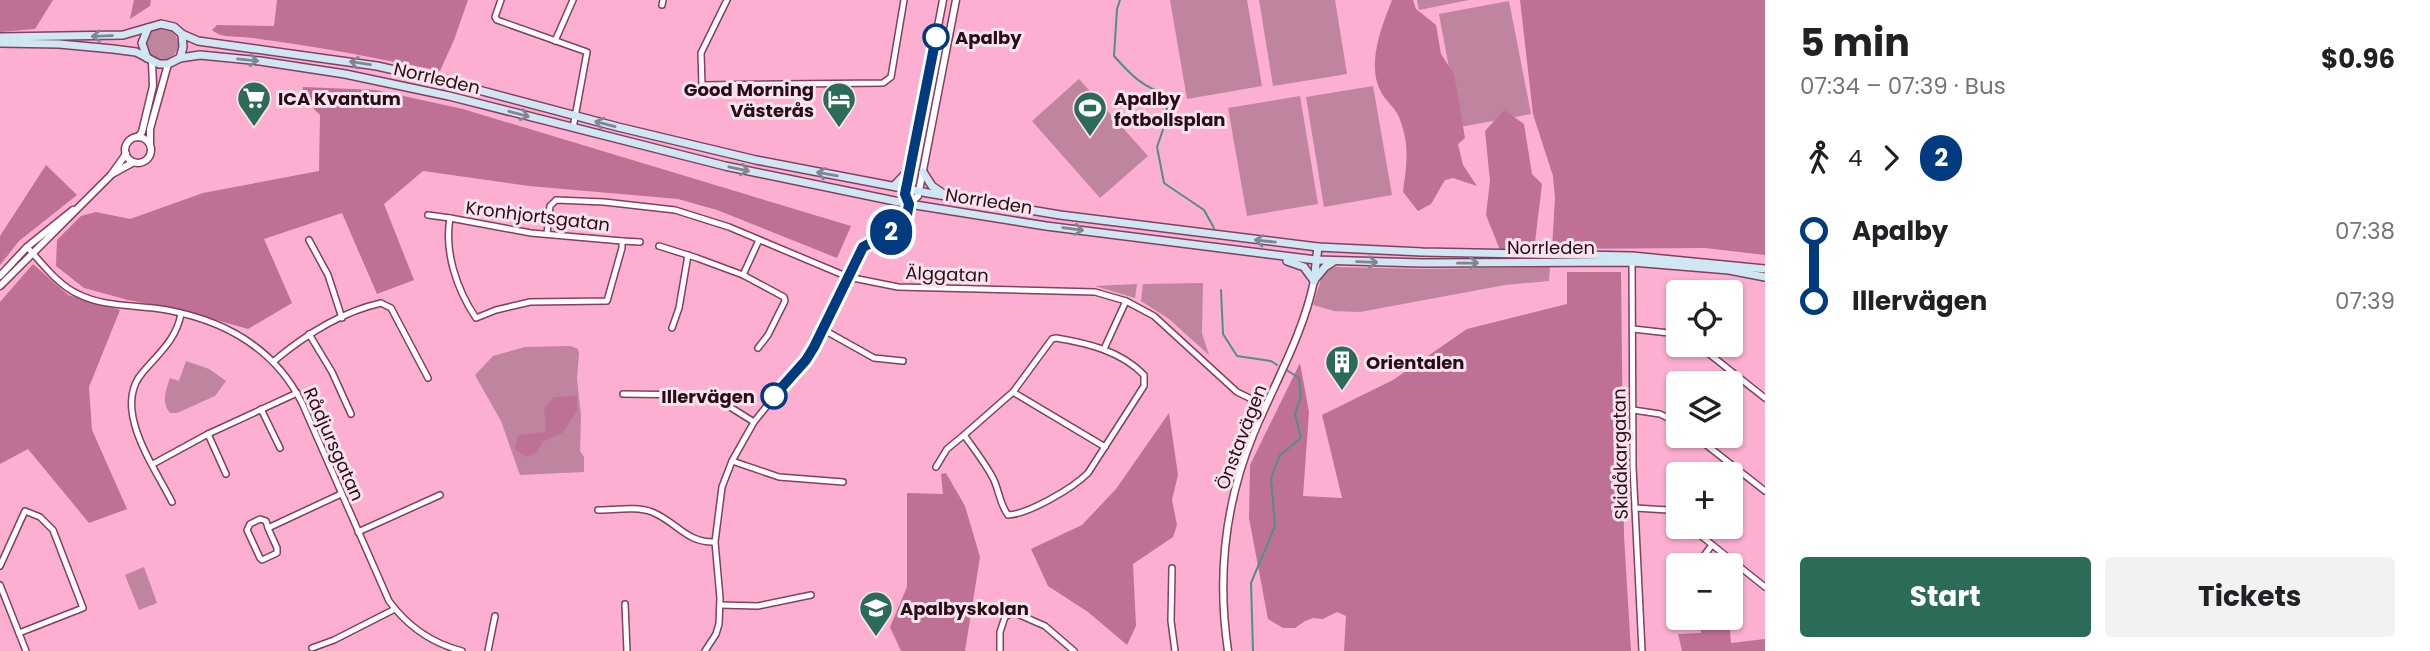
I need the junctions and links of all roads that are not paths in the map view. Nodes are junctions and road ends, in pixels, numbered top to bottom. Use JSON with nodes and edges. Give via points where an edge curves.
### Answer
{"nodes":[{"id":1,"x":501,"y":0,"type":"edge"},
{"id":2,"x":573,"y":0,"type":"edge"},
{"id":3,"x":727,"y":0,"type":"edge"},
{"id":4,"x":904,"y":0,"type":"edge"},
{"id":5,"x":943,"y":0,"type":"edge"},
{"id":6,"x":956,"y":0,"type":"edge"},
{"id":7,"x":148,"y":28,"type":"junction"},
{"id":8,"x":182,"y":34,"type":"junction"},
{"id":9,"x":0,"y":37,"type":"edge"},
{"id":10,"x":555,"y":41,"type":"junction"},
{"id":11,"x":0,"y":43,"type":"edge"},
{"id":12,"x":180,"y":58,"type":"junction"},
{"id":13,"x":150,"y":60,"type":"junction"},
{"id":14,"x":168,"y":64,"type":"junction"},
{"id":15,"x":575,"y":116,"type":"junction"},
{"id":16,"x":573,"y":128,"type":"junction"},
{"id":17,"x":138,"y":137,"type":"junction"},
{"id":18,"x":150,"y":142,"type":"junction"},
{"id":19,"x":126,"y":154,"type":"junction"},
{"id":20,"x":132,"y":163,"type":"junction"},
{"id":21,"x":910,"y":169,"type":"junction"},
{"id":22,"x":923,"y":172,"type":"junction"},
{"id":23,"x":111,"y":175,"type":"junction"},
{"id":24,"x":894,"y":186,"type":"junction"},
{"id":25,"x":906,"y":189,"type":"junction"},
{"id":26,"x":919,"y":191,"type":"junction"},
{"id":27,"x":948,"y":197,"type":"junction"},
{"id":28,"x":909,"y":204,"type":"junction"},
{"id":29,"x":78,"y":207,"type":"junction"},
{"id":30,"x":428,"y":215,"type":"dead end"},
{"id":31,"x":450,"y":218,"type":"junction"},
{"id":32,"x":547,"y":234,"type":"junction"},
{"id":33,"x":309,"y":240,"type":"dead end"},
{"id":34,"x":759,"y":240,"type":"junction"},
{"id":35,"x":622,"y":241,"type":"junction"},
{"id":36,"x":640,"y":242,"type":"dead end"},
{"id":37,"x":659,"y":246,"type":"dead end"},
{"id":38,"x":27,"y":247,"type":"junction"},
{"id":39,"x":1318,"y":247,"type":"junction"},
{"id":40,"x":33,"y":253,"type":"junction"},
{"id":41,"x":688,"y":255,"type":"junction"},
{"id":42,"x":1273,"y":256,"type":"junction"},
{"id":43,"x":1632,"y":259,"type":"junction"},
{"id":44,"x":1316,"y":260,"type":"junction"},
{"id":45,"x":1335,"y":261,"type":"junction"},
{"id":46,"x":1765,"y":269,"type":"edge"},
{"id":47,"x":743,"y":275,"type":"junction"},
{"id":48,"x":0,"y":276,"type":"edge"},
{"id":49,"x":848,"y":277,"type":"junction"},
{"id":50,"x":1765,"y":277,"type":"edge"},
{"id":51,"x":1314,"y":281,"type":"junction"},
{"id":52,"x":0,"y":286,"type":"edge"},
{"id":53,"x":1126,"y":301,"type":"junction"},
{"id":54,"x":181,"y":314,"type":"junction"},
{"id":55,"x":342,"y":318,"type":"junction"},
{"id":56,"x":672,"y":328,"type":"dead end"},
{"id":57,"x":1633,"y":329,"type":"junction"},
{"id":58,"x":824,"y":330,"type":"junction"},
{"id":59,"x":1666,"y":333,"type":"edge"},
{"id":60,"x":309,"y":334,"type":"junction"},
{"id":61,"x":758,"y":348,"type":"dead end"},
{"id":62,"x":1104,"y":349,"type":"junction"},
{"id":63,"x":1714,"y":357,"type":"edge"},
{"id":64,"x":274,"y":361,"type":"junction"},
{"id":65,"x":904,"y":361,"type":"dead end"},
{"id":66,"x":428,"y":378,"type":"dead end"},
{"id":67,"x":1013,"y":392,"type":"junction"},
{"id":68,"x":297,"y":393,"type":"junction"},
{"id":69,"x":623,"y":394,"type":"dead end"},
{"id":70,"x":1764,"y":395,"type":"edge"},
{"id":71,"x":1266,"y":407,"type":"junction"},
{"id":72,"x":261,"y":409,"type":"junction"},
{"id":73,"x":1633,"y":410,"type":"junction"},
{"id":74,"x":351,"y":414,"type":"dead end"},
{"id":75,"x":1666,"y":417,"type":"edge"},
{"id":76,"x":754,"y":422,"type":"junction"},
{"id":77,"x":208,"y":434,"type":"junction"},
{"id":78,"x":964,"y":435,"type":"junction"},
{"id":79,"x":1105,"y":447,"type":"junction"},
{"id":80,"x":280,"y":448,"type":"dead end"},
{"id":81,"x":1710,"y":448,"type":"edge"},
{"id":82,"x":732,"y":461,"type":"junction"},
{"id":83,"x":153,"y":464,"type":"junction"},
{"id":84,"x":936,"y":467,"type":"dead end"},
{"id":85,"x":226,"y":474,"type":"dead end"},
{"id":86,"x":843,"y":482,"type":"dead end"},
{"id":87,"x":1765,"y":491,"type":"edge"},
{"id":88,"x":341,"y":494,"type":"junction"},
{"id":89,"x":440,"y":495,"type":"dead end"},
{"id":90,"x":172,"y":502,"type":"dead end"},
{"id":91,"x":1635,"y":508,"type":"junction"},
{"id":92,"x":598,"y":510,"type":"dead end"},
{"id":93,"x":1666,"y":510,"type":"edge"},
{"id":94,"x":268,"y":527,"type":"junction"},
{"id":95,"x":358,"y":532,"type":"junction"},
{"id":96,"x":1705,"y":539,"type":"edge"},
{"id":97,"x":715,"y":542,"type":"junction"},
{"id":98,"x":1712,"y":545,"type":"junction"},
{"id":99,"x":1706,"y":553,"type":"edge"},
{"id":100,"x":0,"y":566,"type":"edge"},
{"id":101,"x":1172,"y":568,"type":"dead end"},
{"id":102,"x":0,"y":585,"type":"edge"},
{"id":103,"x":1765,"y":587,"type":"edge"},
{"id":104,"x":811,"y":595,"type":"dead end"},
{"id":105,"x":3,"y":603,"type":"edge"},
{"id":106,"x":625,"y":604,"type":"dead end"},
{"id":107,"x":720,"y":605,"type":"junction"},
{"id":108,"x":395,"y":609,"type":"junction"},
{"id":109,"x":495,"y":616,"type":"dead end"},
{"id":110,"x":19,"y":633,"type":"junction"},
{"id":111,"x":312,"y":648,"type":"dead end"},
{"id":112,"x":709,"y":649,"type":"edge"},
{"id":113,"x":26,"y":651,"type":"edge"},
{"id":114,"x":462,"y":651,"type":"edge"},
{"id":115,"x":488,"y":651,"type":"edge"},
{"id":116,"x":627,"y":651,"type":"edge"},
{"id":117,"x":1000,"y":651,"type":"edge"},
{"id":118,"x":1074,"y":651,"type":"edge"},
{"id":119,"x":1175,"y":651,"type":"edge"},
{"id":120,"x":1228,"y":651,"type":"edge"},
{"id":121,"x":1642,"y":651,"type":"edge"}],
"edges":[{"from":1,"to":10,"type":"street","via":[[497,20]]},
{"from":2,"to":10,"type":"street"},
{"from":3,"to":4,"type":"street","via":[[701,54],[702,85],[883,83],[891,76]]},
{"from":5,"to":21,"type":"street"},
{"from":6,"to":22,"type":"street"},
{"from":7,"to":8,"type":"main road","via":[[167,24]]},
{"from":7,"to":9,"type":"main road","one_way":true,"via":[[123,35]]},
{"from":7,"to":13,"type":"main road","via":[[142,43]]},
{"from":8,"to":12,"type":"main road"},
{"from":15,"to":8,"type":"main road","name":"Norrleden","one_way":true,"via":[[409,72],[198,41]]},
{"from":10,"to":15,"type":"street","via":[[587,52]]},
{"from":11,"to":13,"type":"main road","via":[[102,47],[136,52]]},
{"from":12,"to":14,"type":"main road"},
{"from":12,"to":16,"type":"main road","name":"Norrleden","one_way":true,"via":[[222,57],[345,74]]},
{"from":13,"to":14,"type":"main road"},
{"from":13,"to":17,"type":"street","via":[[153,86]]},
{"from":14,"to":18,"type":"street"},
{"from":15,"to":16,"type":"street"},
{"from":24,"to":15,"type":"main road","name":"Norrleden","one_way":true,"via":[[756,160]]},
{"from":16,"to":28,"type":"main road","name":"Norrleden","one_way":true,"via":[[725,166]]},
{"from":17,"to":18,"type":"street"},
{"from":17,"to":19,"type":"street","via":[[128,141]]},
{"from":18,"to":20,"type":"street","via":[[150,157],[144,163]]},
{"from":19,"to":20,"type":"street"},
{"from":19,"to":23,"type":"street"},
{"from":20,"to":23,"type":"street"},
{"from":21,"to":24,"type":"main road"},
{"from":21,"to":25,"type":"street"},
{"from":22,"to":26,"type":"street"},
{"from":22,"to":27,"type":"main road","via":[[932,186]]},
{"from":23,"to":29,"type":"street"},
{"from":24,"to":25,"type":"main road","name":"Norrleden"},
{"from":25,"to":26,"type":"main road","name":"Norrleden"},
{"from":25,"to":28,"type":"street"},
{"from":26,"to":27,"type":"main road","name":"Norrleden"},
{"from":26,"to":28,"type":"street"},
{"from":39,"to":27,"type":"main road","name":"Norrleden","one_way":true},
{"from":28,"to":42,"type":"main road","name":"Norrleden","one_way":true},
{"from":28,"to":49,"type":"street","via":[[906,220],[863,247]]},
{"from":29,"to":38,"type":"street"},
{"from":29,"to":40,"type":"street"},
{"from":30,"to":31,"type":"street","name":"Kronhjortsgatan"},
{"from":31,"to":32,"type":"street","name":"Kronhjortsgatan"},
{"from":31,"to":35,"type":"street","name":"Kronhjortsgatan","via":[[448,242],[454,270],[476,318],[530,302],[607,301]]},
{"from":32,"to":34,"type":"street","name":"Älggatan","via":[[550,206],[556,200],[675,210]]},
{"from":32,"to":35,"type":"street","name":"Kronhjortsgatan"},
{"from":33,"to":55,"type":"street","via":[[328,275]]},
{"from":34,"to":47,"type":"street"},
{"from":34,"to":49,"type":"street","name":"Älggatan"},
{"from":35,"to":36,"type":"street","name":"Kronhjortsgatan"},
{"from":37,"to":41,"type":"street"},
{"from":38,"to":40,"type":"street","name":"Rådjursgatan"},
{"from":38,"to":48,"type":"street"},
{"from":39,"to":43,"type":"main road","name":"Norrleden"},
{"from":39,"to":44,"type":"main road"},
{"from":40,"to":52,"type":"street"},
{"from":40,"to":54,"type":"street","name":"Rådjursgatan","via":[[57,279],[88,299]]},
{"from":41,"to":47,"type":"street"},
{"from":41,"to":56,"type":"street"},
{"from":42,"to":44,"type":"main road","name":"Norrleden"},
{"from":42,"to":51,"type":"main road","via":[[1304,267]]},
{"from":45,"to":43,"type":"main road","name":"Norrleden","one_way":true},
{"from":43,"to":46,"type":"main road","name":"Norrleden"},
{"from":43,"to":50,"type":"main road","name":"Norrleden"},
{"from":43,"to":57,"type":"street","name":"Skidåkargatan"},
{"from":44,"to":45,"type":"main road","name":"Norrleden"},
{"from":44,"to":51,"type":"main road"},
{"from":45,"to":51,"type":"main road"},
{"from":47,"to":61,"type":"street","via":[[785,301]]},
{"from":49,"to":53,"type":"street","name":"Älggatan","via":[[898,287],[1095,292]]},
{"from":49,"to":58,"type":"street"},
{"from":51,"to":71,"type":"street","name":"Önstavägen","via":[[1307,312]]},
{"from":53,"to":62,"type":"street"},
{"from":53,"to":71,"type":"street","name":"Älggatan","via":[[1166,325],[1237,392]]},
{"from":54,"to":64,"type":"street","name":"Rådjursgatan","via":[[236,334]]},
{"from":54,"to":83,"type":"street","via":[[173,338],[141,374],[130,399],[132,420]]},
{"from":55,"to":60,"type":"street"},
{"from":55,"to":66,"type":"street","via":[[378,303],[391,308]]},
{"from":57,"to":59,"type":"street"},
{"from":57,"to":73,"type":"street","name":"Skidåkargatan"},
{"from":58,"to":65,"type":"street","via":[[873,358]]},
{"from":58,"to":76,"type":"street","via":[[806,360]]},
{"from":60,"to":64,"type":"street"},
{"from":60,"to":74,"type":"street"},
{"from":62,"to":67,"type":"street","via":[[1052,340]]},
{"from":62,"to":79,"type":"street","via":[[1132,364],[1145,379]]},
{"from":63,"to":70,"type":"street"},
{"from":64,"to":68,"type":"street","name":"Rådjursgatan"},
{"from":67,"to":78,"type":"street"},
{"from":67,"to":79,"type":"street"},
{"from":68,"to":72,"type":"street"},
{"from":68,"to":88,"type":"street","name":"Rådjursgatan"},
{"from":69,"to":76,"type":"street","via":[[697,395],[722,402]]},
{"from":71,"to":120,"type":"street","name":"Önstavägen","via":[[1239,471],[1227,525],[1222,592]]},
{"from":72,"to":77,"type":"street"},
{"from":72,"to":80,"type":"street"},
{"from":73,"to":75,"type":"street"},
{"from":73,"to":91,"type":"street","name":"Skidåkargatan"},
{"from":76,"to":82,"type":"street"},
{"from":77,"to":83,"type":"street"},
{"from":77,"to":85,"type":"street"},
{"from":78,"to":79,"type":"street","via":[[992,477],[1008,515],[1081,481]]},
{"from":78,"to":84,"type":"street","via":[[947,449]]},
{"from":81,"to":87,"type":"street"},
{"from":82,"to":86,"type":"street","via":[[779,477]]},
{"from":82,"to":97,"type":"street","via":[[722,487]]},
{"from":83,"to":90,"type":"street"},
{"from":88,"to":94,"type":"street"},
{"from":88,"to":95,"type":"street","name":"Rådjursgatan"},
{"from":89,"to":95,"type":"street"},
{"from":91,"to":93,"type":"street"},
{"from":91,"to":121,"type":"street","name":"Skidåkargatan"},
{"from":92,"to":97,"type":"street","via":[[647,510],[693,539]]},
{"from":94,"to":94,"type":"street","via":[[266,520],[248,526],[262,560],[277,553]]},
{"from":95,"to":108,"type":"street","name":"Rådjursgatan"},
{"from":96,"to":98,"type":"street"},
{"from":97,"to":107,"type":"street"},
{"from":98,"to":99,"type":"street"},
{"from":98,"to":103,"type":"street"},
{"from":100,"to":110,"type":"street","via":[[24,511],[35,514],[53,530],[83,608]]},
{"from":101,"to":119,"type":"street"},
{"from":102,"to":105,"type":"street"},
{"from":104,"to":107,"type":"street","via":[[758,606]]},
{"from":105,"to":110,"type":"street"},
{"from":106,"to":116,"type":"street"},
{"from":107,"to":112,"type":"street","via":[[719,624]]},
{"from":108,"to":111,"type":"street"},
{"from":108,"to":114,"type":"street","name":"Rådjursgatan","via":[[420,634]]},
{"from":109,"to":115,"type":"street"},
{"from":110,"to":113,"type":"street"},
{"from":117,"to":118,"type":"street","via":[[1002,624],[1013,612],[1045,626]]}]}
